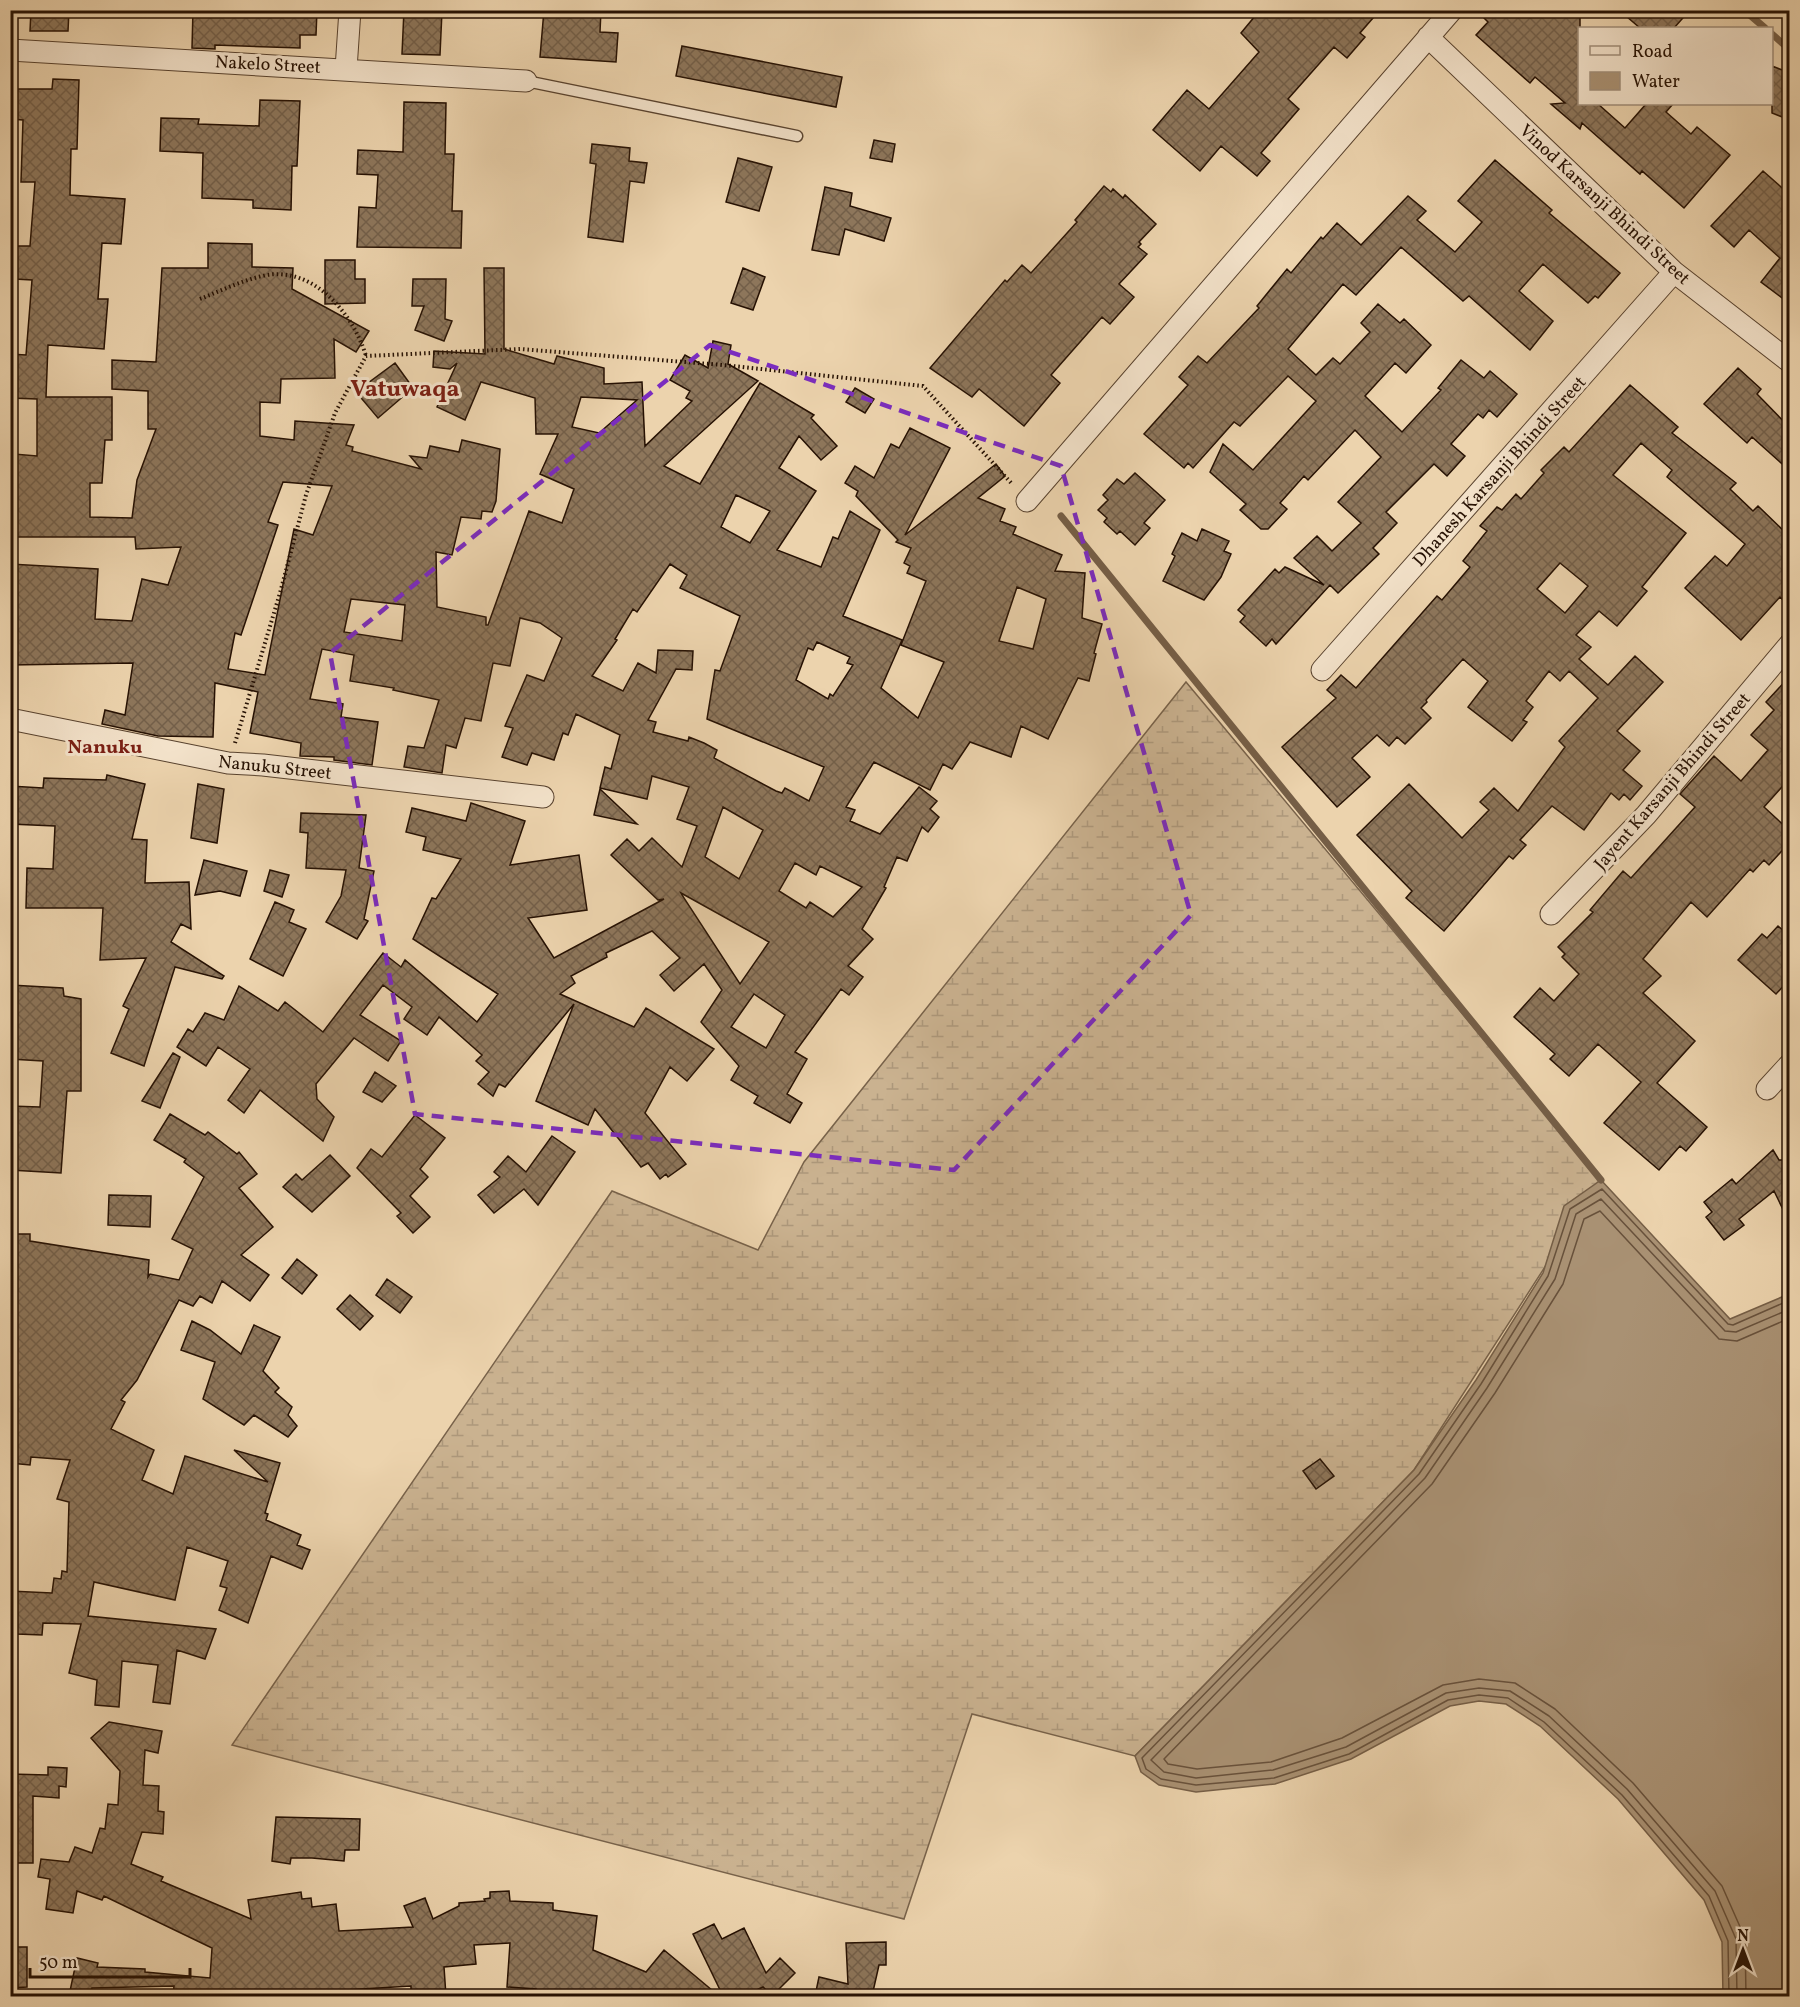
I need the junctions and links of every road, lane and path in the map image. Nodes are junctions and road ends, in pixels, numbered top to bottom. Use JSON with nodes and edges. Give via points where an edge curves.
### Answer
{"nodes":[{"id":1,"x":350,"y":10,"type":"edge"},
{"id":2,"x":1452,"y":10,"type":"edge"},
{"id":3,"x":1428,"y":37,"type":"junction"},
{"id":4,"x":10,"y":50,"type":"edge"},
{"id":5,"x":346,"y":69,"type":"junction"},
{"id":6,"x":526,"y":81,"type":"joint"},
{"id":7,"x":797,"y":136,"type":"dead end"},
{"id":8,"x":1674,"y":272,"type":"junction"},
{"id":9,"x":200,"y":299,"type":"dead end"},
{"id":10,"x":366,"y":356,"type":"junction"},
{"id":11,"x":1790,"y":362,"type":"edge"},
{"id":12,"x":1027,"y":501,"type":"joint"},
{"id":13,"x":1790,"y":644,"type":"edge"},
{"id":14,"x":1322,"y":670,"type":"dead end"},
{"id":15,"x":10,"y":720,"type":"edge"},
{"id":16,"x":228,"y":763,"type":"junction"},
{"id":17,"x":543,"y":797,"type":"dead end"},
{"id":18,"x":1551,"y":914,"type":"dead end"},
{"id":19,"x":1790,"y":1064,"type":"edge"},
{"id":20,"x":1767,"y":1089,"type":"dead end"}],
"edges":[{"from":1,"to":5,"type":"street"},
{"from":2,"to":3,"type":"street"},
{"from":3,"to":8,"type":"street","name":"Vinod Karsanji Bhindi Street"},
{"from":3,"to":12,"type":"street"},
{"from":4,"to":5,"type":"street","name":"Nakelo Street"},
{"from":5,"to":6,"type":"street","name":"Nakelo Street"},
{"from":6,"to":7,"type":"lane"},
{"from":8,"to":11,"type":"street","name":"Vinod Karsanji Bhindi Street"},
{"from":8,"to":14,"type":"street","name":"Dhanesh Karsanji Bhindi Street"},
{"from":9,"to":10,"type":"path","via":[[263,275],[293,275],[329,294],[358,332]]},
{"from":10,"to":12,"type":"path","via":[[520,348],[723,364],[923,386]]},
{"from":10,"to":16,"type":"path","via":[[335,413],[306,495]]},
{"from":13,"to":18,"type":"street","name":"Jayent Karsanji Bhindi Street","via":[[1646,815]]},
{"from":15,"to":16,"type":"street","name":"Nanuku Street"},
{"from":16,"to":17,"type":"street","name":"Nanuku Street"},
{"from":19,"to":20,"type":"street"}]}
